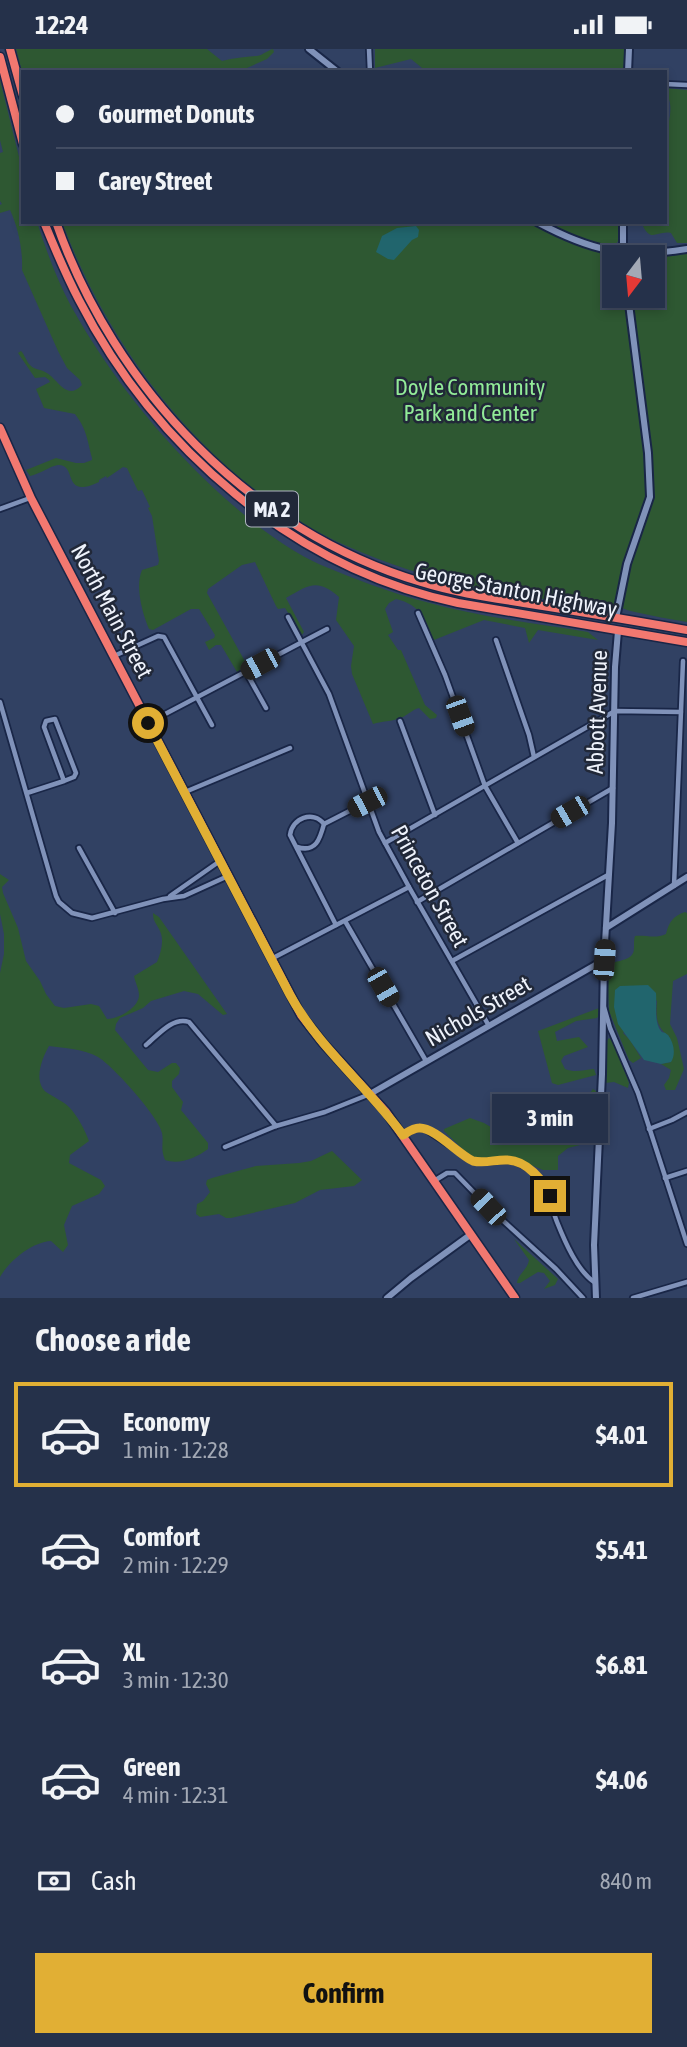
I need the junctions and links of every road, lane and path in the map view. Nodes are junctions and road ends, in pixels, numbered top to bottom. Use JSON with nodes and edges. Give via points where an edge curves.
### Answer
{"nodes":[{"id":1,"x":10,"y":49,"type":"edge"},
{"id":2,"x":309,"y":49,"type":"edge"},
{"id":3,"x":369,"y":49,"type":"edge"},
{"id":4,"x":629,"y":49,"type":"edge"},
{"id":5,"x":0,"y":57,"type":"edge"},
{"id":6,"x":335,"y":70,"type":"edge"},
{"id":7,"x":370,"y":70,"type":"edge"},
{"id":8,"x":628,"y":70,"type":"edge"},
{"id":9,"x":667,"y":84,"type":"edge"},
{"id":10,"x":687,"y":85,"type":"edge"},
{"id":11,"x":21,"y":89,"type":"edge"},
{"id":12,"x":21,"y":136,"type":"edge"},
{"id":13,"x":45,"y":224,"type":"edge"},
{"id":14,"x":57,"y":224,"type":"edge"},
{"id":15,"x":541,"y":224,"type":"edge"},
{"id":16,"x":623,"y":224,"type":"edge"},
{"id":17,"x":623,"y":245,"type":"edge"},
{"id":18,"x":602,"y":249,"type":"edge"},
{"id":19,"x":687,"y":249,"type":"edge"},
{"id":20,"x":665,"y":252,"type":"edge"},
{"id":21,"x":630,"y":308,"type":"edge"},
{"id":22,"x":0,"y":428,"type":"edge"},
{"id":23,"x":31,"y":498,"type":"junction"},
{"id":24,"x":0,"y":509,"type":"edge"},
{"id":25,"x":418,"y":613,"type":"dead end"},
{"id":26,"x":288,"y":617,"type":"dead end"},
{"id":27,"x":616,"y":618,"type":"junction"},
{"id":28,"x":327,"y":629,"type":"dead end"},
{"id":29,"x":687,"y":630,"type":"edge"},
{"id":30,"x":618,"y":631,"type":"junction"},
{"id":31,"x":496,"y":640,"type":"dead end"},
{"id":32,"x":687,"y":642,"type":"edge"},
{"id":33,"x":302,"y":643,"type":"junction"},
{"id":34,"x":114,"y":656,"type":"junction"},
{"id":35,"x":683,"y":661,"type":"dead end"},
{"id":36,"x":246,"y":672,"type":"junction"},
{"id":37,"x":196,"y":698,"type":"junction"},
{"id":38,"x":0,"y":702,"type":"edge"},
{"id":39,"x":266,"y":709,"type":"dead end"},
{"id":40,"x":615,"y":711,"type":"junction"},
{"id":41,"x":681,"y":712,"type":"junction"},
{"id":42,"x":400,"y":721,"type":"dead end"},
{"id":43,"x":148,"y":723,"type":"junction"},
{"id":44,"x":212,"y":725,"type":"dead end"},
{"id":45,"x":290,"y":748,"type":"dead end"},
{"id":46,"x":534,"y":757,"type":"junction"},
{"id":47,"x":64,"y":781,"type":"junction"},
{"id":48,"x":485,"y":786,"type":"junction"},
{"id":49,"x":612,"y":788,"type":"junction"},
{"id":50,"x":184,"y":792,"type":"junction"},
{"id":51,"x":27,"y":793,"type":"junction"},
{"id":52,"x":367,"y":802,"type":"junction"},
{"id":53,"x":435,"y":815,"type":"junction"},
{"id":54,"x":324,"y":824,"type":"junction"},
{"id":55,"x":385,"y":843,"type":"junction"},
{"id":56,"x":518,"y":843,"type":"junction"},
{"id":57,"x":297,"y":847,"type":"junction"},
{"id":58,"x":79,"y":848,"type":"dead end"},
{"id":59,"x":221,"y":861,"type":"junction"},
{"id":60,"x":609,"y":875,"type":"junction"},
{"id":61,"x":229,"y":876,"type":"junction"},
{"id":62,"x":687,"y":877,"type":"edge"},
{"id":63,"x":674,"y":886,"type":"junction"},
{"id":64,"x":408,"y":887,"type":"junction"},
{"id":65,"x":166,"y":899,"type":"junction"},
{"id":66,"x":417,"y":902,"type":"junction"},
{"id":67,"x":115,"y":913,"type":"junction"},
{"id":68,"x":345,"y":921,"type":"junction"},
{"id":69,"x":336,"y":925,"type":"junction"},
{"id":70,"x":607,"y":928,"type":"junction"},
{"id":71,"x":272,"y":959,"type":"junction"},
{"id":72,"x":604,"y":960,"type":"junction"},
{"id":73,"x":452,"y":961,"type":"junction"},
{"id":74,"x":604,"y":1007,"type":"junction"},
{"id":75,"x":489,"y":1026,"type":"junction"},
{"id":76,"x":146,"y":1045,"type":"dead end"},
{"id":77,"x":426,"y":1061,"type":"junction"},
{"id":78,"x":370,"y":1094,"type":"junction"},
{"id":79,"x":687,"y":1112,"type":"edge"},
{"id":80,"x":276,"y":1126,"type":"junction"},
{"id":81,"x":649,"y":1129,"type":"junction"},
{"id":82,"x":403,"y":1135,"type":"junction"},
{"id":83,"x":225,"y":1147,"type":"dead end"},
{"id":84,"x":687,"y":1171,"type":"edge"},
{"id":85,"x":665,"y":1178,"type":"junction"},
{"id":86,"x":434,"y":1181,"type":"junction"},
{"id":87,"x":470,"y":1234,"type":"junction"},
{"id":88,"x":687,"y":1244,"type":"edge"},
{"id":89,"x":594,"y":1282,"type":"junction"},
{"id":90,"x":687,"y":1282,"type":"edge"},
{"id":91,"x":387,"y":1298,"type":"edge"},
{"id":92,"x":515,"y":1298,"type":"edge"},
{"id":93,"x":583,"y":1298,"type":"edge"},
{"id":94,"x":596,"y":1298,"type":"edge"},
{"id":95,"x":633,"y":1298,"type":"edge"}],
"edges":[{"from":1,"to":11,"type":"highway"},
{"from":2,"to":6,"type":"street"},
{"from":3,"to":7,"type":"street"},
{"from":4,"to":8,"type":"street"},
{"from":5,"to":12,"type":"highway"},
{"from":9,"to":10,"type":"street"},
{"from":13,"to":30,"type":"highway","name":"George Stanton Highway","number":"MA 2","via":[[79,302],[132,386],[195,458],[269,520],[335,559],[415,592]]},
{"from":14,"to":27,"type":"highway","name":"George Stanton Highway","number":"MA 2","via":[[87,297],[132,370],[202,451],[281,515],[370,564],[423,583]]},
{"from":15,"to":18,"type":"street"},
{"from":16,"to":17,"type":"street"},
{"from":19,"to":20,"type":"street"},
{"from":21,"to":27,"type":"street","name":"Abbott Avenue","via":[[650,497],[627,564]]},
{"from":22,"to":23,"type":"highway","name":"North Main Street"},
{"from":23,"to":24,"type":"street"},
{"from":23,"to":34,"type":"highway","name":"North Main Street"},
{"from":25,"to":48,"type":"street","via":[[446,675]]},
{"from":26,"to":33,"type":"street","name":"Princeton Street"},
{"from":27,"to":29,"type":"highway","name":"George Stanton Highway","number":"MA 2"},
{"from":28,"to":33,"type":"street"},
{"from":30,"to":32,"type":"highway","name":"George Stanton Highway","number":"MA 2"},
{"from":30,"to":40,"type":"street","name":"Abbott Avenue"},
{"from":31,"to":46,"type":"street"},
{"from":33,"to":36,"type":"street"},
{"from":33,"to":52,"type":"street","name":"Princeton Street","via":[[333,704]]},
{"from":34,"to":37,"type":"street","via":[[162,636]]},
{"from":34,"to":43,"type":"highway","name":"North Main Street"},
{"from":35,"to":41,"type":"street"},
{"from":36,"to":37,"type":"street"},
{"from":36,"to":39,"type":"street"},
{"from":37,"to":43,"type":"street"},
{"from":37,"to":44,"type":"street"},
{"from":38,"to":51,"type":"street"},
{"from":40,"to":41,"type":"street"},
{"from":40,"to":46,"type":"street"},
{"from":40,"to":49,"type":"street","name":"Abbott Avenue"},
{"from":41,"to":63,"type":"street"},
{"from":42,"to":53,"type":"street"},
{"from":43,"to":50,"type":"highway","name":"North Main Street"},
{"from":45,"to":50,"type":"street"},
{"from":46,"to":48,"type":"street"},
{"from":47,"to":47,"type":"street","via":[[76,773],[55,719],[46,721],[44,727]]},
{"from":47,"to":51,"type":"street"},
{"from":48,"to":53,"type":"street"},
{"from":48,"to":56,"type":"street"},
{"from":49,"to":56,"type":"street"},
{"from":49,"to":60,"type":"street","name":"Abbott Avenue"},
{"from":50,"to":59,"type":"highway","name":"North Main Street"},
{"from":51,"to":67,"type":"street","via":[[59,902],[84,918]]},
{"from":52,"to":54,"type":"street"},
{"from":52,"to":55,"type":"street","name":"Princeton Street"},
{"from":53,"to":55,"type":"street"},
{"from":54,"to":57,"type":"street","via":[[316,845]]},
{"from":54,"to":57,"type":"street","via":[[317,817],[295,821],[290,835]]},
{"from":55,"to":64,"type":"street","name":"Princeton Street"},
{"from":56,"to":66,"type":"street"},
{"from":57,"to":69,"type":"street"},
{"from":58,"to":67,"type":"street"},
{"from":59,"to":61,"type":"highway","name":"North Main Street"},
{"from":59,"to":65,"type":"street"},
{"from":60,"to":70,"type":"street","name":"Abbott Avenue"},
{"from":60,"to":73,"type":"street"},
{"from":61,"to":65,"type":"street"},
{"from":61,"to":71,"type":"highway","name":"North Main Street"},
{"from":62,"to":63,"type":"street"},
{"from":63,"to":70,"type":"street"},
{"from":64,"to":66,"type":"street","name":"Princeton Street"},
{"from":64,"to":68,"type":"street"},
{"from":65,"to":67,"type":"street"},
{"from":66,"to":73,"type":"street","name":"Princeton Street"},
{"from":68,"to":69,"type":"street"},
{"from":68,"to":77,"type":"street"},
{"from":69,"to":71,"type":"street"},
{"from":70,"to":72,"type":"street","name":"Abbott Avenue"},
{"from":71,"to":78,"type":"highway","name":"North Main Street","via":[[301,1015]]},
{"from":72,"to":74,"type":"street","name":"Abbott Avenue"},
{"from":72,"to":75,"type":"street","name":"Nichols Street"},
{"from":73,"to":75,"type":"street","name":"Princeton Street"},
{"from":74,"to":81,"type":"street"},
{"from":74,"to":89,"type":"street","name":"Abbott Avenue"},
{"from":75,"to":77,"type":"street","name":"Nichols Street"},
{"from":76,"to":80,"type":"street","via":[[176,1021],[189,1022]]},
{"from":77,"to":78,"type":"street","name":"Nichols Street"},
{"from":78,"to":80,"type":"street"},
{"from":78,"to":82,"type":"highway","name":"North Main Street"},
{"from":79,"to":81,"type":"street"},
{"from":80,"to":83,"type":"street"},
{"from":81,"to":85,"type":"street"},
{"from":82,"to":86,"type":"highway","name":"North Main Street"},
{"from":82,"to":89,"type":"street","via":[[425,1129],[473,1161],[514,1161],[535,1174],[547,1188],[558,1224],[579,1264]]},
{"from":84,"to":85,"type":"street"},
{"from":85,"to":88,"type":"street"},
{"from":86,"to":87,"type":"highway","name":"North Main Street"},
{"from":86,"to":93,"type":"street","via":[[455,1173]]},
{"from":87,"to":91,"type":"street"},
{"from":87,"to":92,"type":"highway","name":"North Main Street"},
{"from":89,"to":94,"type":"street","name":"Abbott Avenue"},
{"from":90,"to":95,"type":"street"}]}
